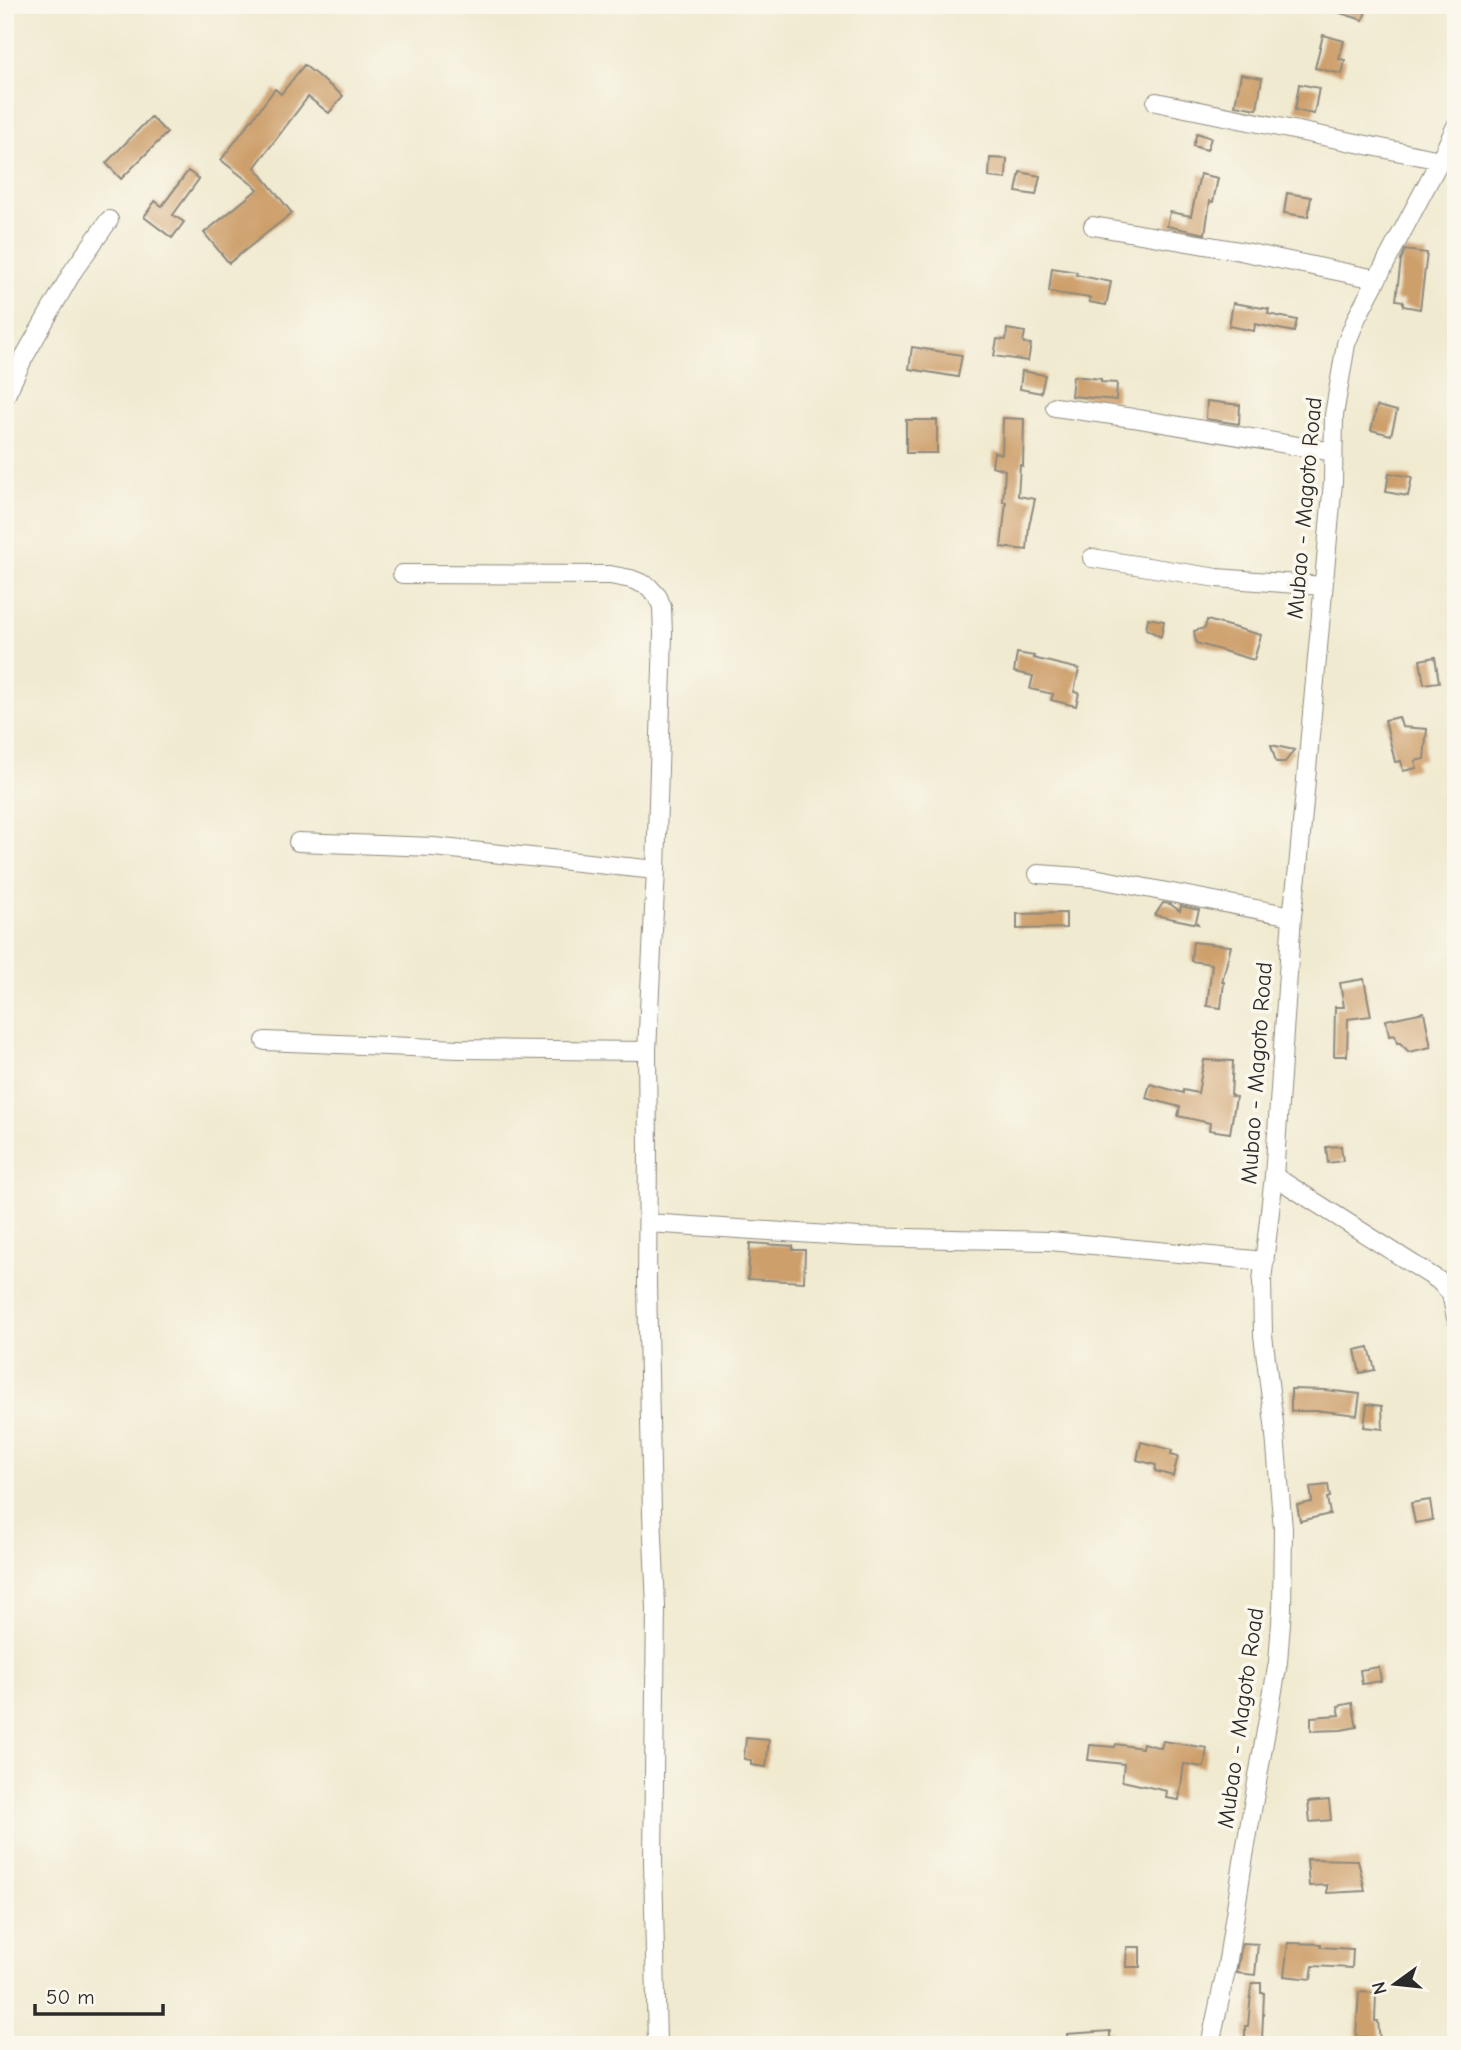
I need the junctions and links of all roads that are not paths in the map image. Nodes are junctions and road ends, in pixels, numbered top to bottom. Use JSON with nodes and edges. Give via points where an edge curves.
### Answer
{"nodes":[{"id":1,"x":1156,"y":102,"type":"dead end"},
{"id":2,"x":1456,"y":126,"type":"edge"},
{"id":3,"x":1440,"y":160,"type":"junction"},
{"id":4,"x":109,"y":220,"type":"dead end"},
{"id":5,"x":1093,"y":226,"type":"dead end"},
{"id":6,"x":1376,"y":279,"type":"junction"},
{"id":7,"x":5,"y":397,"type":"edge"},
{"id":8,"x":1055,"y":407,"type":"dead end"},
{"id":9,"x":1333,"y":452,"type":"junction"},
{"id":10,"x":1092,"y":558,"type":"dead end"},
{"id":11,"x":402,"y":574,"type":"dead end"},
{"id":12,"x":1323,"y":586,"type":"junction"},
{"id":13,"x":298,"y":842,"type":"dead end"},
{"id":14,"x":656,"y":870,"type":"junction"},
{"id":15,"x":1038,"y":874,"type":"dead end"},
{"id":16,"x":1292,"y":916,"type":"junction"},
{"id":17,"x":265,"y":1041,"type":"dead end"},
{"id":18,"x":646,"y":1051,"type":"junction"},
{"id":19,"x":1274,"y":1176,"type":"junction"},
{"id":20,"x":648,"y":1223,"type":"junction"},
{"id":21,"x":1265,"y":1261,"type":"junction"},
{"id":22,"x":1456,"y":1318,"type":"edge"},
{"id":23,"x":657,"y":2045,"type":"edge"},
{"id":24,"x":1210,"y":2045,"type":"edge"}],
"edges":[{"from":1,"to":3,"type":"street"},
{"from":2,"to":3,"type":"street","name":"Mubao - Magoto Road"},
{"from":3,"to":6,"type":"street","name":"Mubao - Magoto Road"},
{"from":4,"to":7,"type":"street","via":[[73,271]]},
{"from":5,"to":6,"type":"street"},
{"from":6,"to":9,"type":"street","name":"Mubao - Magoto Road","via":[[1346,344]]},
{"from":8,"to":9,"type":"street"},
{"from":9,"to":12,"type":"street","name":"Mubao - Magoto Road"},
{"from":10,"to":12,"type":"street","via":[[1217,578]]},
{"from":11,"to":14,"type":"street","via":[[610,575],[648,586],[662,607],[663,634]]},
{"from":12,"to":16,"type":"street","name":"Mubao - Magoto Road"},
{"from":13,"to":14,"type":"street","via":[[433,847]]},
{"from":14,"to":18,"type":"street"},
{"from":15,"to":16,"type":"street","via":[[1094,878]]},
{"from":16,"to":19,"type":"street","name":"Mubao - Magoto Road"},
{"from":17,"to":18,"type":"street"},
{"from":18,"to":20,"type":"street"},
{"from":19,"to":21,"type":"street","name":"Mubao - Magoto Road"},
{"from":19,"to":22,"type":"street","via":[[1438,1280],[1451,1293]]},
{"from":20,"to":21,"type":"street","via":[[859,1237],[1050,1241]]},
{"from":20,"to":23,"type":"street","via":[[656,1607],[653,1861]]},
{"from":21,"to":24,"type":"street","name":"Mubao - Magoto Road","via":[[1263,1335],[1283,1529],[1281,1622],[1227,1966]]}]}
